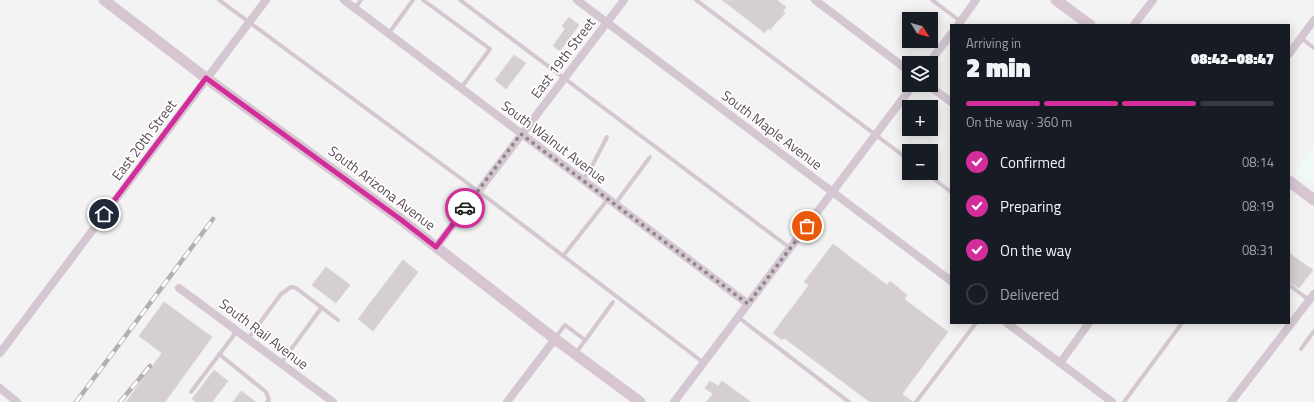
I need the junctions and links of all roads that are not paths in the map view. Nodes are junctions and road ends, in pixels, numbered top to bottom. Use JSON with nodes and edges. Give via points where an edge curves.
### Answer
{"nodes":[{"id":1,"x":104,"y":0,"type":"edge"},
{"id":2,"x":220,"y":0,"type":"edge"},
{"id":3,"x":266,"y":0,"type":"edge"},
{"id":4,"x":344,"y":0,"type":"edge"},
{"id":5,"x":361,"y":0,"type":"edge"},
{"id":6,"x":413,"y":0,"type":"edge"},
{"id":7,"x":423,"y":0,"type":"edge"},
{"id":8,"x":460,"y":0,"type":"edge"},
{"id":9,"x":578,"y":0,"type":"edge"},
{"id":10,"x":624,"y":0,"type":"edge"},
{"id":11,"x":696,"y":0,"type":"edge"},
{"id":12,"x":815,"y":0,"type":"edge"},
{"id":13,"x":932,"y":0,"type":"edge"},
{"id":14,"x":976,"y":0,"type":"edge"},
{"id":15,"x":1056,"y":0,"type":"edge"},
{"id":16,"x":1153,"y":0,"type":"edge"},
{"id":17,"x":355,"y":8,"type":"junction"},
{"id":18,"x":1314,"y":20,"type":"edge"},
{"id":19,"x":249,"y":22,"type":"junction"},
{"id":20,"x":607,"y":22,"type":"junction"},
{"id":21,"x":959,"y":23,"type":"edge"},
{"id":22,"x":1089,"y":24,"type":"edge"},
{"id":23,"x":1135,"y":24,"type":"edge"},
{"id":24,"x":388,"y":34,"type":"junction"},
{"id":25,"x":950,"y":35,"type":"edge"},
{"id":26,"x":1301,"y":38,"type":"junction"},
{"id":27,"x":1314,"y":48,"type":"edge"},
{"id":28,"x":1290,"y":53,"type":"edge"},
{"id":29,"x":934,"y":56,"type":"edge"},
{"id":30,"x":902,"y":66,"type":"edge"},
{"id":31,"x":206,"y":78,"type":"junction"},
{"id":32,"x":564,"y":78,"type":"junction"},
{"id":33,"x":461,"y":88,"type":"junction"},
{"id":34,"x":908,"y":92,"type":"edge"},
{"id":35,"x":937,"y":92,"type":"edge"},
{"id":36,"x":950,"y":101,"type":"edge"},
{"id":37,"x":521,"y":134,"type":"junction"},
{"id":38,"x":875,"y":135,"type":"junction"},
{"id":39,"x":607,"y":137,"type":"dead end"},
{"id":40,"x":902,"y":155,"type":"edge"},
{"id":41,"x":650,"y":157,"type":"dead end"},
{"id":42,"x":582,"y":180,"type":"junction"},
{"id":43,"x":935,"y":180,"type":"edge"},
{"id":44,"x":1290,"y":182,"type":"edge"},
{"id":45,"x":478,"y":191,"type":"junction"},
{"id":46,"x":950,"y":191,"type":"edge"},
{"id":47,"x":832,"y":192,"type":"junction"},
{"id":48,"x":1314,"y":200,"type":"edge"},
{"id":49,"x":612,"y":201,"type":"junction"},
{"id":50,"x":436,"y":247,"type":"junction"},
{"id":51,"x":790,"y":248,"type":"junction"},
{"id":52,"x":564,"y":256,"type":"junction"},
{"id":53,"x":950,"y":280,"type":"edge"},
{"id":54,"x":1290,"y":286,"type":"edge"},
{"id":55,"x":179,"y":288,"type":"dead end"},
{"id":56,"x":1312,"y":297,"type":"edge"},
{"id":57,"x":613,"y":302,"type":"dead end"},
{"id":58,"x":748,"y":304,"type":"junction"},
{"id":59,"x":322,"y":307,"type":"junction"},
{"id":60,"x":738,"y":317,"type":"junction"},
{"id":61,"x":338,"y":320,"type":"dead end"},
{"id":62,"x":975,"y":324,"type":"edge"},
{"id":63,"x":1008,"y":324,"type":"edge"},
{"id":64,"x":1088,"y":324,"type":"edge"},
{"id":65,"x":1181,"y":324,"type":"edge"},
{"id":66,"x":237,"y":331,"type":"junction"},
{"id":67,"x":1314,"y":332,"type":"edge"},
{"id":68,"x":248,"y":339,"type":"junction"},
{"id":69,"x":555,"y":339,"type":"junction"},
{"id":70,"x":585,"y":340,"type":"junction"},
{"id":71,"x":1301,"y":349,"type":"dead end"},
{"id":72,"x":0,"y":353,"type":"edge"},
{"id":73,"x":219,"y":354,"type":"junction"},
{"id":74,"x":575,"y":354,"type":"junction"},
{"id":75,"x":281,"y":363,"type":"junction"},
{"id":76,"x":704,"y":363,"type":"junction"},
{"id":77,"x":1060,"y":363,"type":"junction"},
{"id":78,"x":0,"y":388,"type":"edge"},
{"id":79,"x":191,"y":392,"type":"dead end"},
{"id":80,"x":17,"y":402,"type":"edge"},
{"id":81,"x":267,"y":402,"type":"edge"},
{"id":82,"x":333,"y":402,"type":"edge"},
{"id":83,"x":507,"y":402,"type":"edge"},
{"id":84,"x":640,"y":402,"type":"edge"},
{"id":85,"x":674,"y":402,"type":"edge"},
{"id":86,"x":849,"y":402,"type":"edge"},
{"id":87,"x":916,"y":402,"type":"edge"},
{"id":88,"x":1112,"y":402,"type":"edge"},
{"id":89,"x":1124,"y":402,"type":"edge"},
{"id":90,"x":1231,"y":402,"type":"edge"}],
"edges":[{"from":1,"to":31,"type":"street","name":"South Arizona Avenue"},
{"from":2,"to":19,"type":"lane"},
{"from":3,"to":19,"type":"street","name":"East 20th Street"},
{"from":4,"to":17,"type":"street","name":"South Walnut Avenue"},
{"from":5,"to":17,"type":"lane"},
{"from":6,"to":24,"type":"lane"},
{"from":7,"to":33,"type":"lane","via":[[490,49]]},
{"from":8,"to":32,"type":"lane"},
{"from":9,"to":20,"type":"street","name":"South Maple Avenue"},
{"from":10,"to":20,"type":"street","name":"East 19th Street"},
{"from":11,"to":38,"type":"lane"},
{"from":12,"to":30,"type":"street"},
{"from":13,"to":21,"type":"lane"},
{"from":14,"to":21,"type":"street"},
{"from":15,"to":22,"type":"street"},
{"from":16,"to":23,"type":"street"},
{"from":17,"to":24,"type":"street","name":"South Walnut Avenue"},
{"from":18,"to":26,"type":"street"},
{"from":19,"to":31,"type":"street","name":"East 20th Street"},
{"from":19,"to":45,"type":"lane"},
{"from":20,"to":32,"type":"street","name":"East 19th Street"},
{"from":20,"to":47,"type":"street","name":"South Maple Avenue"},
{"from":24,"to":33,"type":"street","name":"South Walnut Avenue"},
{"from":25,"to":29,"type":"street"},
{"from":26,"to":27,"type":"lane"},
{"from":26,"to":28,"type":"street"},
{"from":31,"to":50,"type":"street","name":"South Arizona Avenue"},
{"from":31,"to":72,"type":"street","name":"East 20th Street"},
{"from":32,"to":37,"type":"street","name":"East 19th Street"},
{"from":32,"to":51,"type":"lane"},
{"from":33,"to":37,"type":"street","name":"South Walnut Avenue"},
{"from":34,"to":38,"type":"street"},
{"from":35,"to":36,"type":"street"},
{"from":37,"to":42,"type":"street","name":"South Walnut Avenue"},
{"from":37,"to":45,"type":"street","name":"East 19th Street"},
{"from":38,"to":40,"type":"lane"},
{"from":38,"to":47,"type":"street"},
{"from":39,"to":42,"type":"lane"},
{"from":41,"to":49,"type":"lane"},
{"from":42,"to":49,"type":"street","name":"South Walnut Avenue"},
{"from":43,"to":46,"type":"lane"},
{"from":44,"to":48,"type":"street"},
{"from":45,"to":50,"type":"street","name":"East 19th Street"},
{"from":45,"to":52,"type":"lane"},
{"from":47,"to":51,"type":"street"},
{"from":47,"to":53,"type":"street","name":"South Maple Avenue"},
{"from":49,"to":52,"type":"lane"},
{"from":49,"to":58,"type":"street","name":"South Walnut Avenue"},
{"from":50,"to":69,"type":"street","name":"South Arizona Avenue"},
{"from":51,"to":58,"type":"street"},
{"from":52,"to":76,"type":"lane"},
{"from":54,"to":56,"type":"lane"},
{"from":55,"to":66,"type":"street","name":"South Rail Avenue"},
{"from":56,"to":90,"type":"street"},
{"from":57,"to":70,"type":"lane"},
{"from":58,"to":60,"type":"street"},
{"from":59,"to":61,"type":"lane"},
{"from":59,"to":68,"type":"lane","via":[[291,287],[281,294]]},
{"from":59,"to":75,"type":"lane"},
{"from":60,"to":76,"type":"street"},
{"from":60,"to":86,"type":"lane"},
{"from":62,"to":87,"type":"lane"},
{"from":63,"to":77,"type":"street"},
{"from":64,"to":77,"type":"street"},
{"from":65,"to":89,"type":"lane"},
{"from":66,"to":68,"type":"street","name":"South Rail Avenue"},
{"from":66,"to":73,"type":"lane"},
{"from":67,"to":71,"type":"lane"},
{"from":68,"to":75,"type":"street","name":"South Rail Avenue"},
{"from":69,"to":70,"type":"lane","via":[[565,325]]},
{"from":69,"to":74,"type":"street","name":"South Arizona Avenue"},
{"from":69,"to":83,"type":"street"},
{"from":70,"to":74,"type":"lane"},
{"from":73,"to":79,"type":"lane"},
{"from":73,"to":81,"type":"lane","via":[[266,392],[269,400]]},
{"from":74,"to":84,"type":"street","name":"South Arizona Avenue"},
{"from":75,"to":82,"type":"street","name":"South Rail Avenue"},
{"from":76,"to":85,"type":"street"},
{"from":77,"to":88,"type":"street"},
{"from":78,"to":80,"type":"street"}]}
